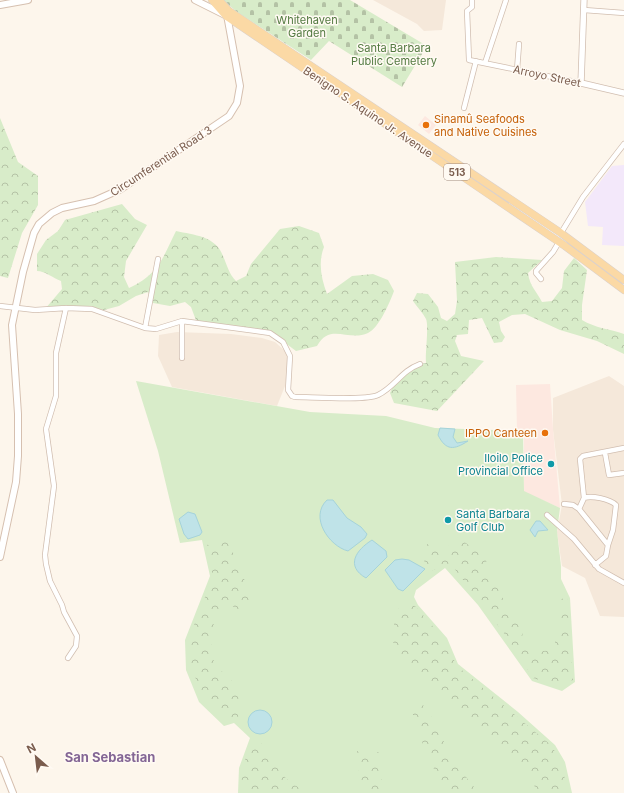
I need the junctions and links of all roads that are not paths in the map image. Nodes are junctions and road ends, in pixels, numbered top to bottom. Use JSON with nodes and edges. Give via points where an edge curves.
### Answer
{"nodes":[{"id":1,"x":28,"y":0,"type":"edge"},
{"id":2,"x":194,"y":0,"type":"edge"},
{"id":3,"x":206,"y":0,"type":"edge"},
{"id":4,"x":472,"y":0,"type":"edge"},
{"id":5,"x":506,"y":0,"type":"edge"},
{"id":6,"x":584,"y":0,"type":"edge"},
{"id":7,"x":216,"y":2,"type":"edge"},
{"id":8,"x":0,"y":5,"type":"edge"},
{"id":9,"x":584,"y":10,"type":"junction"},
{"id":10,"x":624,"y":12,"type":"edge"},
{"id":11,"x":228,"y":14,"type":"junction"},
{"id":12,"x":519,"y":44,"type":"dead end"},
{"id":13,"x":476,"y":62,"type":"junction"},
{"id":14,"x":485,"y":64,"type":"junction"},
{"id":15,"x":517,"y":70,"type":"junction"},
{"id":16,"x":581,"y":84,"type":"junction"},
{"id":17,"x":624,"y":93,"type":"edge"},
{"id":18,"x":464,"y":108,"type":"dead end"},
{"id":19,"x":624,"y":144,"type":"edge"},
{"id":20,"x":455,"y":166,"type":"junction"},
{"id":21,"x":561,"y":233,"type":"junction"},
{"id":22,"x":559,"y":242,"type":"junction"},
{"id":23,"x":158,"y":259,"type":"dead end"},
{"id":24,"x":541,"y":279,"type":"dead end"},
{"id":25,"x":624,"y":280,"type":"edge"},
{"id":26,"x":624,"y":290,"type":"edge"},
{"id":27,"x":0,"y":306,"type":"edge"},
{"id":28,"x":15,"y":308,"type":"junction"},
{"id":29,"x":66,"y":308,"type":"junction"},
{"id":30,"x":182,"y":320,"type":"junction"},
{"id":31,"x":145,"y":328,"type":"junction"},
{"id":32,"x":182,"y":358,"type":"dead end"},
{"id":33,"x":420,"y":364,"type":"dead end"},
{"id":34,"x":624,"y":448,"type":"edge"},
{"id":35,"x":604,"y":453,"type":"junction"},
{"id":36,"x":624,"y":473,"type":"edge"},
{"id":37,"x":584,"y":498,"type":"junction"},
{"id":38,"x":564,"y":504,"type":"dead end"},
{"id":39,"x":579,"y":509,"type":"junction"},
{"id":40,"x":547,"y":515,"type":"dead end"},
{"id":41,"x":608,"y":545,"type":"junction"},
{"id":42,"x":0,"y":557,"type":"edge"},
{"id":43,"x":595,"y":565,"type":"junction"},
{"id":44,"x":624,"y":583,"type":"edge"},
{"id":45,"x":68,"y":658,"type":"dead end"},
{"id":46,"x":0,"y":760,"type":"edge"},
{"id":47,"x":13,"y":793,"type":"edge"}],
"edges":[{"from":1,"to":8,"type":"main road"},
{"from":2,"to":11,"type":"main road"},
{"from":3,"to":7,"type":"main road"},
{"from":4,"to":13,"type":"street","name":"Arroyo Street","via":[[472,7],[467,11],[469,60]]},
{"from":5,"to":14,"type":"street"},
{"from":6,"to":9,"type":"street"},
{"from":7,"to":11,"type":"main road","name":"Benigno S. Aquino Jr. Avenue","number":"513"},
{"from":9,"to":10,"type":"street"},
{"from":9,"to":16,"type":"street"},
{"from":11,"to":20,"type":"main road","name":"Benigno S. Aquino Jr. Avenue","number":"513"},
{"from":11,"to":28,"type":"main road","name":"Circumferential Road 3","via":[[240,86],[234,110],[221,123],[121,189],[94,201],[58,210],[46,217],[34,233]]},
{"from":12,"to":15,"type":"street"},
{"from":13,"to":14,"type":"street","name":"Arroyo Street"},
{"from":13,"to":18,"type":"street"},
{"from":14,"to":15,"type":"street","name":"Arroyo Street"},
{"from":15,"to":16,"type":"street","name":"Arroyo Street"},
{"from":16,"to":17,"type":"street","name":"Arroyo Street"},
{"from":19,"to":21,"type":"street","via":[[583,197]]},
{"from":20,"to":21,"type":"main road","name":"Benigno S. Aquino Jr. Avenue","number":"513"},
{"from":20,"to":22,"type":"main road","name":"Benigno S. Aquino Jr. Avenue","number":"513"},
{"from":21,"to":25,"type":"main road","name":"Benigno S. Aquino Jr. Avenue","number":"513"},
{"from":22,"to":24,"type":"street","via":[[536,270]]},
{"from":22,"to":26,"type":"main road","name":"Benigno S. Aquino Jr. Avenue","number":"513"},
{"from":23,"to":31,"type":"street"},
{"from":27,"to":28,"type":"street"},
{"from":28,"to":29,"type":"street"},
{"from":28,"to":42,"type":"main road","name":"Circumferential Road 3","via":[[12,336],[18,414],[18,456],[16,482]]},
{"from":29,"to":31,"type":"street","via":[[92,309]]},
{"from":29,"to":45,"type":"street","via":[[56,353],[56,396],[46,429],[54,486],[46,559],[50,581],[77,636],[76,646]]},
{"from":30,"to":31,"type":"street","via":[[156,329]]},
{"from":30,"to":32,"type":"street"},
{"from":30,"to":33,"type":"street","via":[[270,333],[277,337],[283,342],[290,356],[288,390],[295,397],[375,396],[394,384],[408,369]]},
{"from":34,"to":35,"type":"street"},
{"from":35,"to":36,"type":"street","via":[[609,475]]},
{"from":35,"to":37,"type":"street","via":[[583,456],[580,459]]},
{"from":37,"to":39,"type":"street"},
{"from":37,"to":41,"type":"street","via":[[594,498],[616,505]]},
{"from":38,"to":39,"type":"street","via":[[574,505]]},
{"from":39,"to":41,"type":"street"},
{"from":40,"to":43,"type":"street","via":[[574,539]]},
{"from":41,"to":43,"type":"street","via":[[606,556]]},
{"from":43,"to":44,"type":"street","via":[[608,576]]},
{"from":46,"to":47,"type":"main road"}]}
